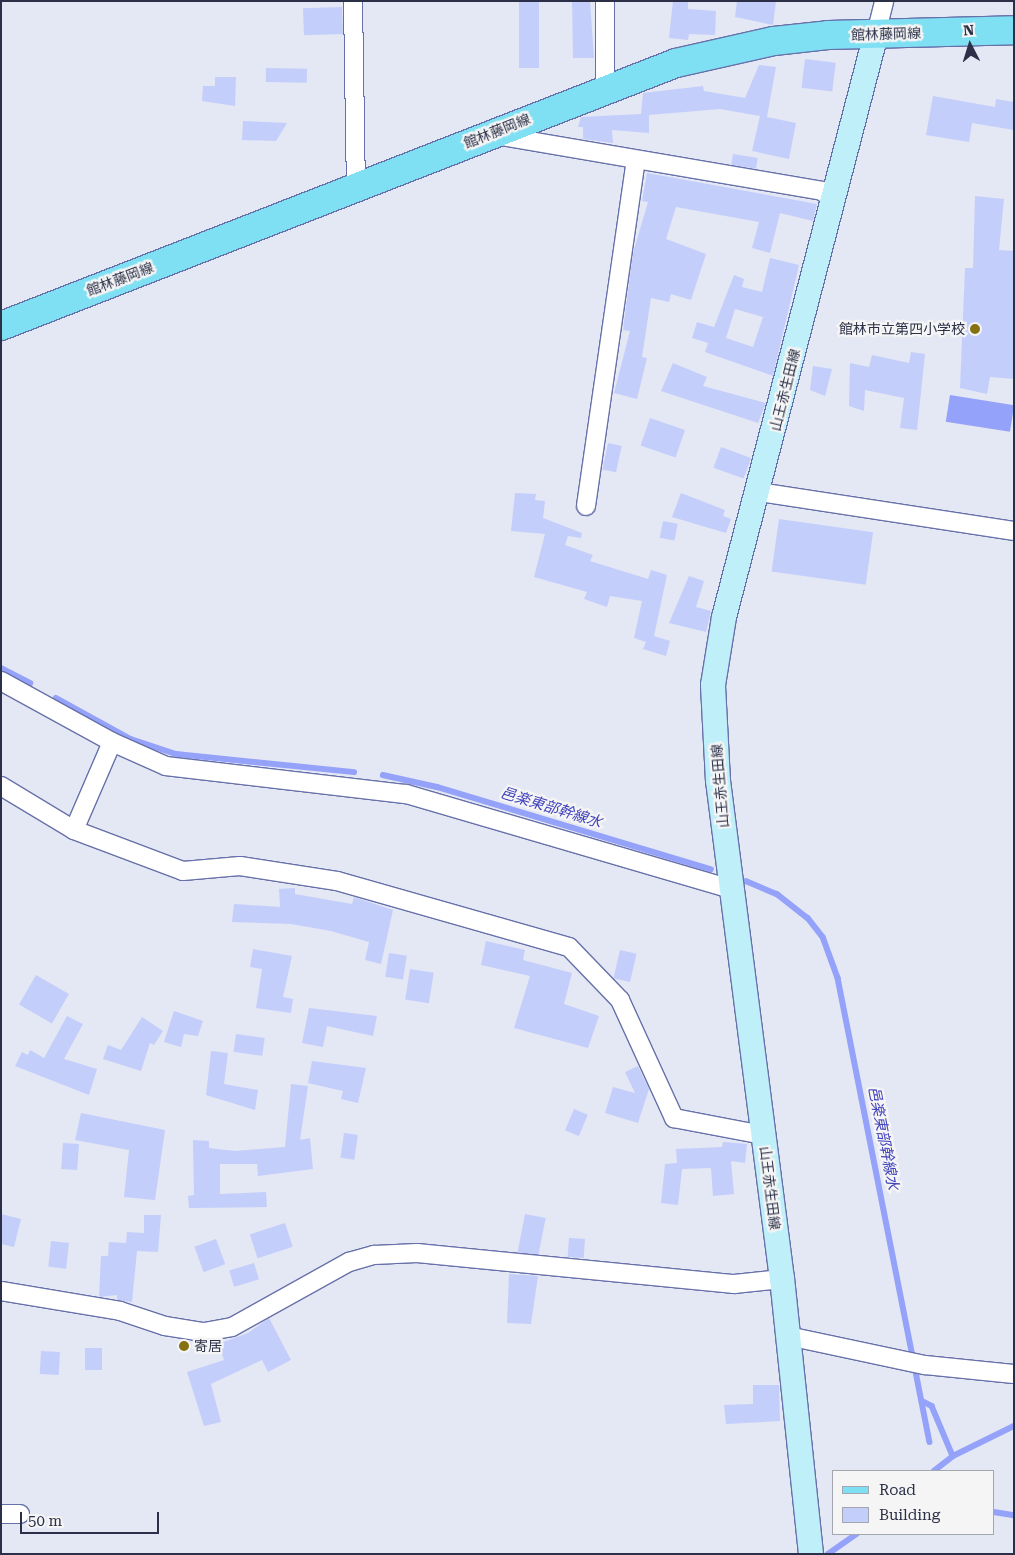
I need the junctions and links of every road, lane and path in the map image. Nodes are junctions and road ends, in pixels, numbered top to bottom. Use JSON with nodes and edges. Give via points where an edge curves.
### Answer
{"nodes":[{"id":1,"x":353,"y":1,"type":"edge"},
{"id":2,"x":605,"y":1,"type":"edge"},
{"id":3,"x":884,"y":1,"type":"edge"},
{"id":4,"x":1014,"y":30,"type":"edge"},
{"id":5,"x":876,"y":34,"type":"junction"},
{"id":6,"x":605,"y":89,"type":"junction"},
{"id":7,"x":490,"y":134,"type":"junction"},
{"id":8,"x":636,"y":161,"type":"junction"},
{"id":9,"x":356,"y":188,"type":"junction"},
{"id":10,"x":833,"y":200,"type":"junction"},
{"id":11,"x":1,"y":326,"type":"edge"},
{"id":12,"x":759,"y":492,"type":"junction"},
{"id":13,"x":586,"y":506,"type":"dead end"},
{"id":14,"x":1014,"y":532,"type":"edge"},
{"id":15,"x":1,"y":681,"type":"edge"},
{"id":16,"x":112,"y":742,"type":"junction"},
{"id":17,"x":1,"y":786,"type":"edge"},
{"id":18,"x":74,"y":830,"type":"junction"},
{"id":19,"x":731,"y":889,"type":"junction"},
{"id":20,"x":763,"y":1135,"type":"junction"},
{"id":21,"x":782,"y":1279,"type":"junction"},
{"id":22,"x":1,"y":1291,"type":"edge"},
{"id":23,"x":788,"y":1336,"type":"junction"},
{"id":24,"x":1014,"y":1374,"type":"edge"},
{"id":25,"x":1,"y":1514,"type":"edge"},
{"id":26,"x":20,"y":1514,"type":"dead end"},
{"id":27,"x":811,"y":1554,"type":"edge"}],
"edges":[{"from":1,"to":9,"type":"street"},
{"from":2,"to":6,"type":"street"},
{"from":3,"to":5,"type":"street"},
{"from":4,"to":5,"type":"main road","name":"館林藤岡線"},
{"from":5,"to":6,"type":"main road","name":"館林藤岡線","via":[[828,35],[725,50]]},
{"from":5,"to":10,"type":"main road","name":"山王赤生田線"},
{"from":6,"to":7,"type":"main road","name":"館林藤岡線"},
{"from":7,"to":8,"type":"street"},
{"from":7,"to":9,"type":"main road","name":"館林藤岡線"},
{"from":8,"to":10,"type":"street","via":[[822,191]]},
{"from":8,"to":13,"type":"street"},
{"from":9,"to":11,"type":"main road","name":"館林藤岡線"},
{"from":10,"to":12,"type":"main road","name":"山王赤生田線"},
{"from":12,"to":14,"type":"street"},
{"from":12,"to":19,"type":"main road","name":"山王赤生田線","via":[[724,617],[713,685],[718,781]]},
{"from":15,"to":16,"type":"street"},
{"from":16,"to":18,"type":"street"},
{"from":16,"to":19,"type":"street","via":[[166,766],[406,794]]},
{"from":17,"to":18,"type":"street"},
{"from":18,"to":20,"type":"street","via":[[183,871],[240,866],[337,881],[569,947],[620,1000],[674,1118]]},
{"from":19,"to":20,"type":"main road","name":"山王赤生田線"},
{"from":20,"to":21,"type":"main road","name":"山王赤生田線"},
{"from":21,"to":22,"type":"street","via":[[734,1284],[417,1253],[374,1255],[349,1262],[232,1327],[204,1332],[165,1326],[120,1311]]},
{"from":21,"to":23,"type":"main road","name":"山王赤生田線"},
{"from":23,"to":24,"type":"street","via":[[923,1364]]},
{"from":23,"to":27,"type":"main road","name":"山王赤生田線"},
{"from":25,"to":26,"type":"street"}]}
